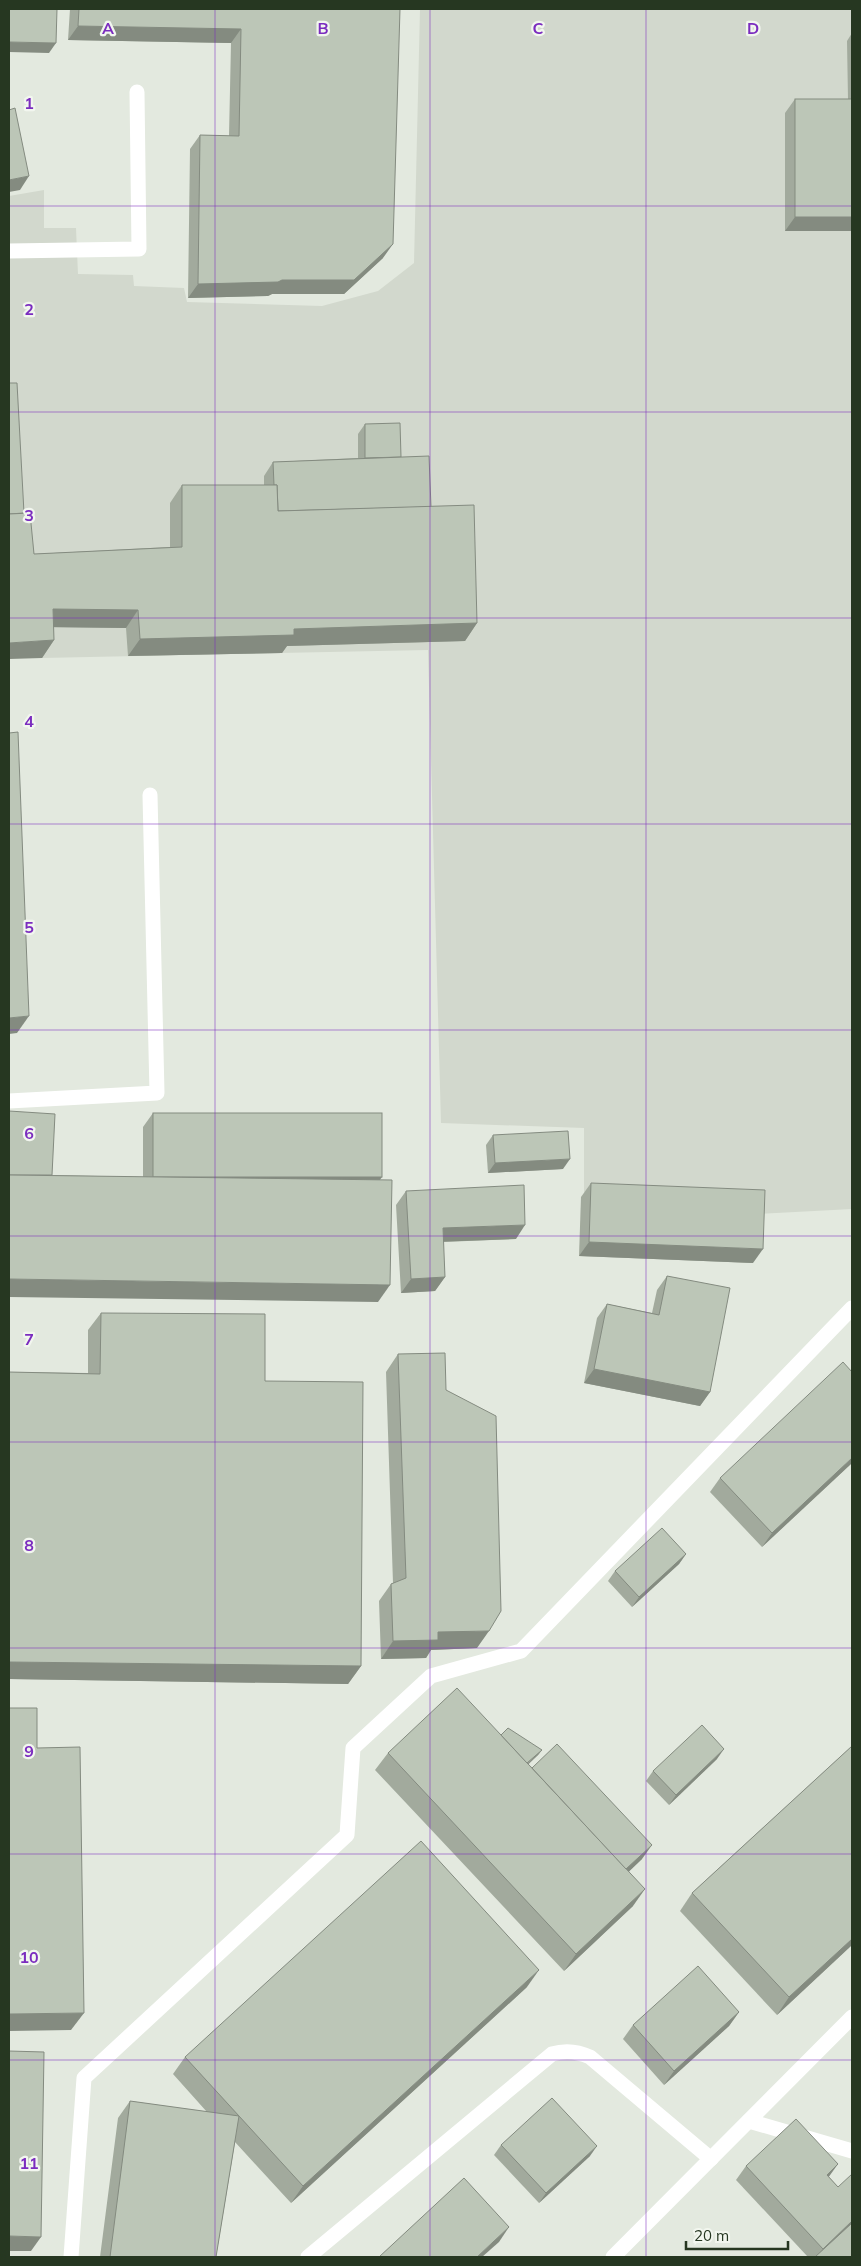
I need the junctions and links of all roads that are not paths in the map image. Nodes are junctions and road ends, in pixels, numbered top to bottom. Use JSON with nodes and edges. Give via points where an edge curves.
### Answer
{"nodes":[{"id":1,"x":137,"y":92,"type":"dead end"},
{"id":2,"x":9,"y":251,"type":"edge"},
{"id":3,"x":150,"y":795,"type":"dead end"},
{"id":4,"x":9,"y":1101,"type":"edge"},
{"id":5,"x":852,"y":1308,"type":"edge"},
{"id":6,"x":852,"y":2017,"type":"edge"},
{"id":7,"x":749,"y":2121,"type":"junction"},
{"id":8,"x":852,"y":2151,"type":"edge"},
{"id":9,"x":711,"y":2159,"type":"junction"},
{"id":10,"x":71,"y":2257,"type":"edge"},
{"id":11,"x":308,"y":2257,"type":"edge"},
{"id":12,"x":613,"y":2257,"type":"edge"}],
"edges":[{"from":1,"to":2,"type":"street","via":[[139,250]]},
{"from":3,"to":4,"type":"street","via":[[156,1093]]},
{"from":5,"to":10,"type":"street","via":[[521,1651],[431,1676],[353,1748],[347,1835],[84,2078]]},
{"from":6,"to":7,"type":"street"},
{"from":7,"to":8,"type":"street"},
{"from":7,"to":9,"type":"street"},
{"from":9,"to":11,"type":"street","via":[[590,2056],[562,2051],[552,2054]]},
{"from":9,"to":12,"type":"street"}]}
